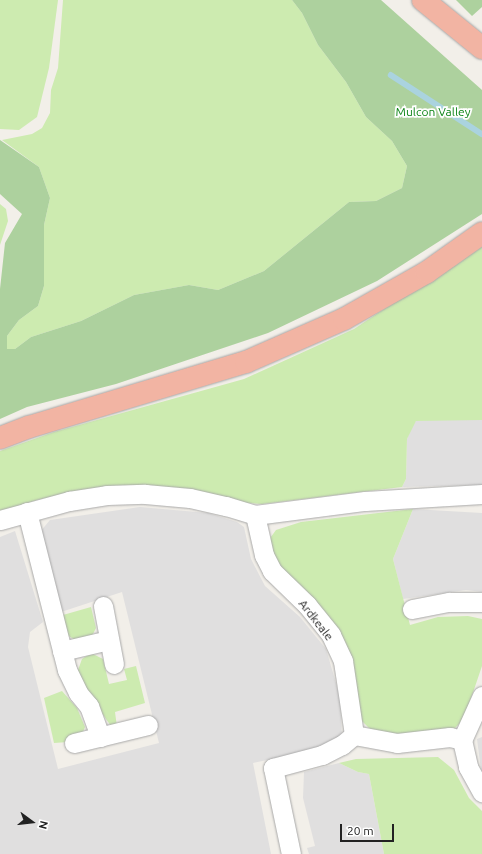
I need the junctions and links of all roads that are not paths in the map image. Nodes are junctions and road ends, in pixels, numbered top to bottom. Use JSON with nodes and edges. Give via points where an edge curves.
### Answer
{"nodes":[{"id":1,"x":423,"y":0,"type":"edge"},
{"id":2,"x":482,"y":48,"type":"edge"},
{"id":3,"x":482,"y":233,"type":"edge"},
{"id":4,"x":0,"y":438,"type":"edge"},
{"id":5,"x":482,"y":494,"type":"edge"},
{"id":6,"x":27,"y":512,"type":"junction"},
{"id":7,"x":255,"y":515,"type":"junction"},
{"id":8,"x":0,"y":520,"type":"edge"},
{"id":9,"x":482,"y":602,"type":"edge"},
{"id":10,"x":103,"y":606,"type":"dead end"},
{"id":11,"x":412,"y":609,"type":"dead end"},
{"id":12,"x":109,"y":640,"type":"junction"},
{"id":13,"x":62,"y":651,"type":"junction"},
{"id":14,"x":114,"y":664,"type":"dead end"},
{"id":15,"x":482,"y":696,"type":"edge"},
{"id":16,"x":148,"y":725,"type":"dead end"},
{"id":17,"x":354,"y":735,"type":"junction"},
{"id":18,"x":100,"y":737,"type":"junction"},
{"id":19,"x":462,"y":740,"type":"junction"},
{"id":20,"x":74,"y":743,"type":"dead end"},
{"id":21,"x":482,"y":792,"type":"edge"},
{"id":22,"x":291,"y":854,"type":"edge"}],
"edges":[{"from":1,"to":2,"type":"highway"},
{"from":3,"to":4,"type":"highway","via":[[427,272],[344,319],[246,362]]},
{"from":5,"to":7,"type":"street","via":[[365,501]]},
{"from":6,"to":7,"type":"street","via":[[107,495],[145,494],[198,500]]},
{"from":6,"to":8,"type":"street"},
{"from":6,"to":13,"type":"street"},
{"from":7,"to":17,"type":"street","name":"Ardkeale","via":[[264,555],[272,571],[307,605],[331,635],[343,661]]},
{"from":9,"to":11,"type":"street","via":[[449,602]]},
{"from":10,"to":12,"type":"street"},
{"from":12,"to":13,"type":"street"},
{"from":12,"to":14,"type":"street"},
{"from":13,"to":18,"type":"street","via":[[67,670],[78,693],[89,706]]},
{"from":15,"to":19,"type":"street"},
{"from":16,"to":18,"type":"street"},
{"from":17,"to":19,"type":"street","via":[[396,743],[450,737]]},
{"from":17,"to":22,"type":"street","via":[[342,745],[322,755],[273,768]]},
{"from":18,"to":20,"type":"street"},
{"from":19,"to":21,"type":"street","via":[[468,766]]}]}
